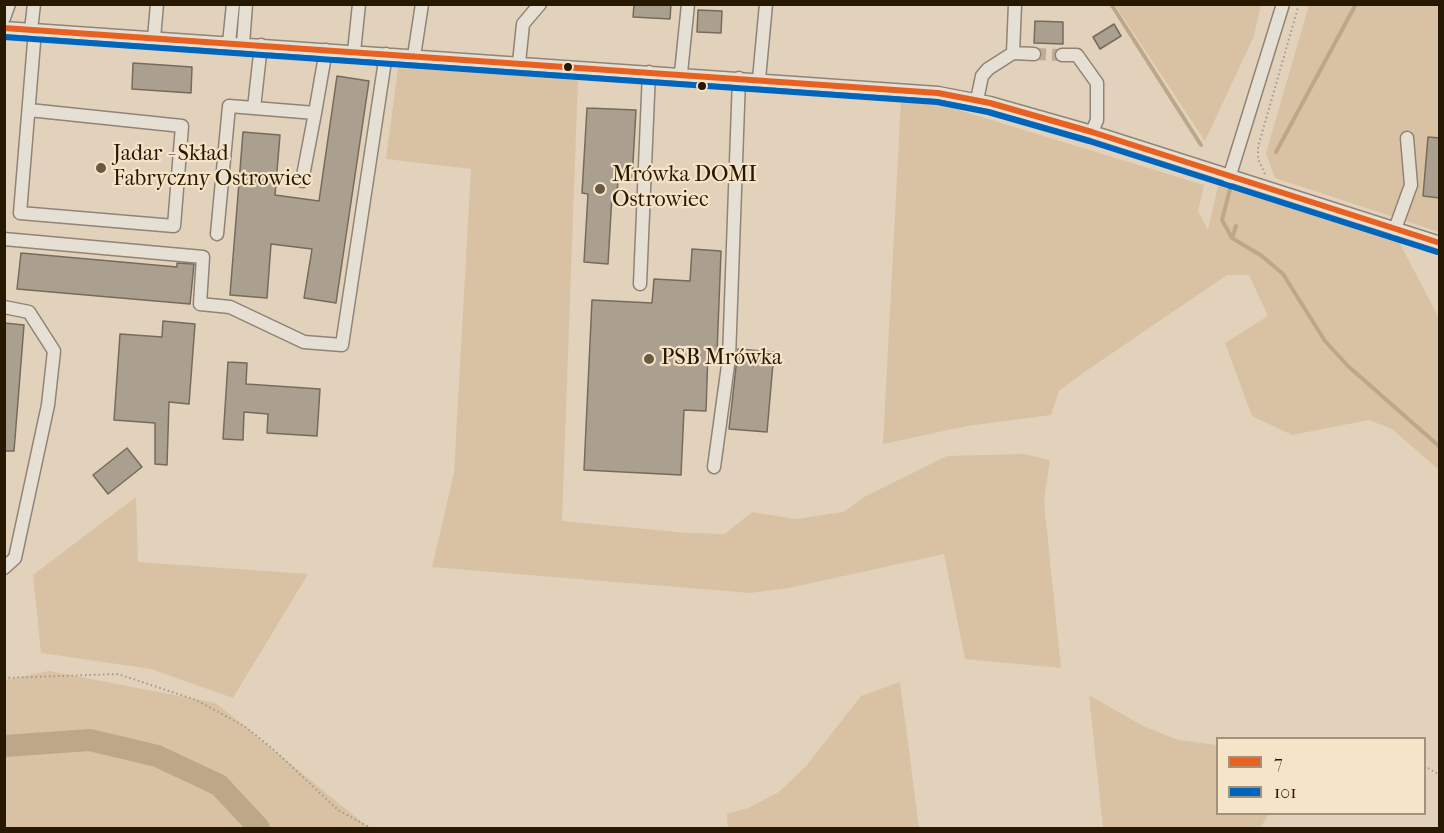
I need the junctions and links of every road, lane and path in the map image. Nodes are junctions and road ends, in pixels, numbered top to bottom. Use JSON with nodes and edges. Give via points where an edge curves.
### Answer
{"nodes":[{"id":1,"x":9,"y":4,"type":"edge"},
{"id":2,"x":34,"y":4,"type":"edge"},
{"id":3,"x":157,"y":4,"type":"edge"},
{"id":4,"x":233,"y":4,"type":"edge"},
{"id":5,"x":246,"y":4,"type":"edge"},
{"id":6,"x":359,"y":4,"type":"edge"},
{"id":7,"x":422,"y":4,"type":"edge"},
{"id":8,"x":540,"y":4,"type":"edge"},
{"id":9,"x":688,"y":4,"type":"edge"},
{"id":10,"x":766,"y":4,"type":"edge"},
{"id":11,"x":1014,"y":4,"type":"edge"},
{"id":12,"x":1284,"y":4,"type":"edge"},
{"id":13,"x":1299,"y":4,"type":"edge"},
{"id":14,"x":4,"y":18,"type":"edge"},
{"id":15,"x":4,"y":28,"type":"edge"},
{"id":16,"x":33,"y":30,"type":"junction"},
{"id":17,"x":154,"y":38,"type":"junction"},
{"id":18,"x":229,"y":43,"type":"junction"},
{"id":19,"x":243,"y":44,"type":"junction"},
{"id":20,"x":261,"y":45,"type":"junction"},
{"id":21,"x":326,"y":50,"type":"junction"},
{"id":22,"x":354,"y":52,"type":"junction"},
{"id":23,"x":1013,"y":53,"type":"junction"},
{"id":24,"x":386,"y":54,"type":"junction"},
{"id":25,"x":1034,"y":54,"type":"tunnel mouth"},
{"id":26,"x":1062,"y":55,"type":"tunnel mouth"},
{"id":27,"x":414,"y":56,"type":"junction"},
{"id":28,"x":519,"y":63,"type":"junction"},
{"id":29,"x":649,"y":72,"type":"junction"},
{"id":30,"x":681,"y":74,"type":"junction"},
{"id":31,"x":739,"y":78,"type":"junction"},
{"id":32,"x":759,"y":79,"type":"junction"},
{"id":33,"x":977,"y":100,"type":"junction"},
{"id":34,"x":254,"y":108,"type":"junction"},
{"id":35,"x":29,"y":110,"type":"junction"},
{"id":36,"x":315,"y":113,"type":"junction"},
{"id":37,"x":1092,"y":132,"type":"junction"},
{"id":38,"x":1407,"y":138,"type":"dead end"},
{"id":39,"x":1258,"y":147,"type":"dead end"},
{"id":40,"x":1229,"y":178,"type":"junction"},
{"id":41,"x":302,"y":181,"type":"dead end"},
{"id":42,"x":1395,"y":229,"type":"junction"},
{"id":43,"x":217,"y":234,"type":"dead end"},
{"id":44,"x":4,"y":239,"type":"edge"},
{"id":45,"x":1440,"y":243,"type":"edge"},
{"id":46,"x":640,"y":284,"type":"dead end"},
{"id":47,"x":4,"y":307,"type":"edge"},
{"id":48,"x":714,"y":468,"type":"dead end"},
{"id":49,"x":4,"y":568,"type":"edge"},
{"id":50,"x":4,"y":678,"type":"edge"},
{"id":51,"x":1426,"y":767,"type":"edge"},
{"id":52,"x":1440,"y":775,"type":"edge"},
{"id":53,"x":371,"y":828,"type":"edge"}],
"edges":[{"from":1,"to":14,"type":"street"},
{"from":2,"to":16,"type":"street"},
{"from":3,"to":17,"type":"street"},
{"from":4,"to":18,"type":"street"},
{"from":5,"to":19,"type":"street"},
{"from":6,"to":22,"type":"street"},
{"from":7,"to":27,"type":"street"},
{"from":8,"to":28,"type":"street","via":[[524,24]]},
{"from":9,"to":30,"type":"street"},
{"from":10,"to":32,"type":"street"},
{"from":11,"to":23,"type":"street"},
{"from":12,"to":40,"type":"street"},
{"from":13,"to":39,"type":"path"},
{"from":15,"to":16,"type":"street"},
{"from":16,"to":17,"type":"street"},
{"from":16,"to":35,"type":"street"},
{"from":17,"to":18,"type":"street"},
{"from":18,"to":19,"type":"street"},
{"from":19,"to":20,"type":"street"},
{"from":20,"to":21,"type":"street"},
{"from":20,"to":34,"type":"street"},
{"from":21,"to":22,"type":"street"},
{"from":21,"to":36,"type":"street"},
{"from":22,"to":24,"type":"street"},
{"from":23,"to":25,"type":"street"},
{"from":23,"to":33,"type":"street","via":[[981,76]]},
{"from":24,"to":27,"type":"street"},
{"from":24,"to":44,"type":"street","via":[[342,345],[304,342],[230,307],[200,304],[203,257]]},
{"from":26,"to":37,"type":"street","via":[[1077,55],[1097,83],[1097,120]]},
{"from":27,"to":28,"type":"street"},
{"from":28,"to":29,"type":"street"},
{"from":29,"to":30,"type":"street"},
{"from":29,"to":46,"type":"street"},
{"from":30,"to":31,"type":"street"},
{"from":31,"to":32,"type":"street"},
{"from":31,"to":48,"type":"street","via":[[729,358]]},
{"from":32,"to":33,"type":"street","via":[[901,88]]},
{"from":33,"to":37,"type":"street"},
{"from":34,"to":36,"type":"street"},
{"from":34,"to":43,"type":"street","via":[[229,106]]},
{"from":35,"to":35,"type":"street","via":[[20,213],[174,226],[182,126]]},
{"from":36,"to":41,"type":"street"},
{"from":37,"to":40,"type":"street"},
{"from":38,"to":42,"type":"street","via":[[1411,185]]},
{"from":40,"to":42,"type":"street"},
{"from":42,"to":45,"type":"street"},
{"from":47,"to":49,"type":"street","via":[[29,312],[54,351],[48,405],[15,558]]},
{"from":50,"to":53,"type":"path","via":[[118,674],[196,700],[244,726],[338,810]]},
{"from":51,"to":52,"type":"path"}]}
